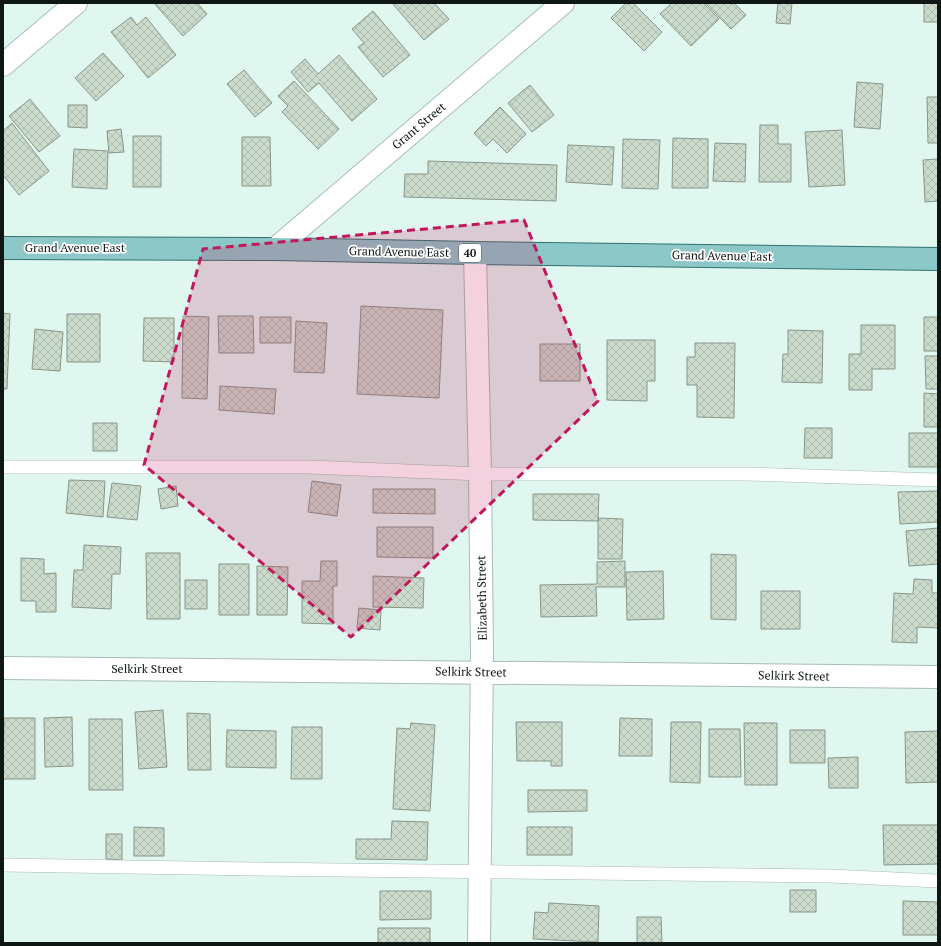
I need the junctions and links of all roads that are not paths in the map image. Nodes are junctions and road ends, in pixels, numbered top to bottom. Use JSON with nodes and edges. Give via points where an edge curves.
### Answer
{"nodes":[{"id":1,"x":76,"y":3,"type":"edge"},
{"id":2,"x":563,"y":3,"type":"edge"},
{"id":3,"x":3,"y":65,"type":"edge"},
{"id":4,"x":3,"y":248,"type":"edge"},
{"id":5,"x":275,"y":249,"type":"junction"},
{"id":6,"x":475,"y":253,"type":"junction"},
{"id":7,"x":938,"y":259,"type":"edge"},
{"id":8,"x":3,"y":467,"type":"edge"},
{"id":9,"x":480,"y":474,"type":"junction"},
{"id":10,"x":938,"y":480,"type":"edge"},
{"id":11,"x":3,"y":668,"type":"edge"},
{"id":12,"x":482,"y":672,"type":"junction"},
{"id":13,"x":938,"y":677,"type":"edge"},
{"id":14,"x":3,"y":865,"type":"edge"},
{"id":15,"x":480,"y":872,"type":"junction"},
{"id":16,"x":938,"y":881,"type":"edge"},
{"id":17,"x":478,"y":943,"type":"edge"}],
"edges":[{"from":1,"to":3,"type":"street"},
{"from":2,"to":5,"type":"street","name":"Grant Street"},
{"from":4,"to":5,"type":"main road","name":"Grand Avenue East","number":"40"},
{"from":5,"to":6,"type":"main road","name":"Grand Avenue East","number":"40"},
{"from":6,"to":7,"type":"main road","name":"Grand Avenue East","number":"40"},
{"from":6,"to":9,"type":"street","name":"Elizabeth Street"},
{"from":8,"to":9,"type":"lane","via":[[310,467]]},
{"from":9,"to":10,"type":"lane","via":[[747,474]]},
{"from":9,"to":12,"type":"street","name":"Elizabeth Street"},
{"from":11,"to":12,"type":"street","name":"Selkirk Street"},
{"from":12,"to":13,"type":"street","name":"Selkirk Street"},
{"from":12,"to":15,"type":"street","name":"Elizabeth Street"},
{"from":14,"to":15,"type":"lane"},
{"from":15,"to":16,"type":"lane","via":[[831,876]]},
{"from":15,"to":17,"type":"street","name":"Elizabeth Street"}]}
